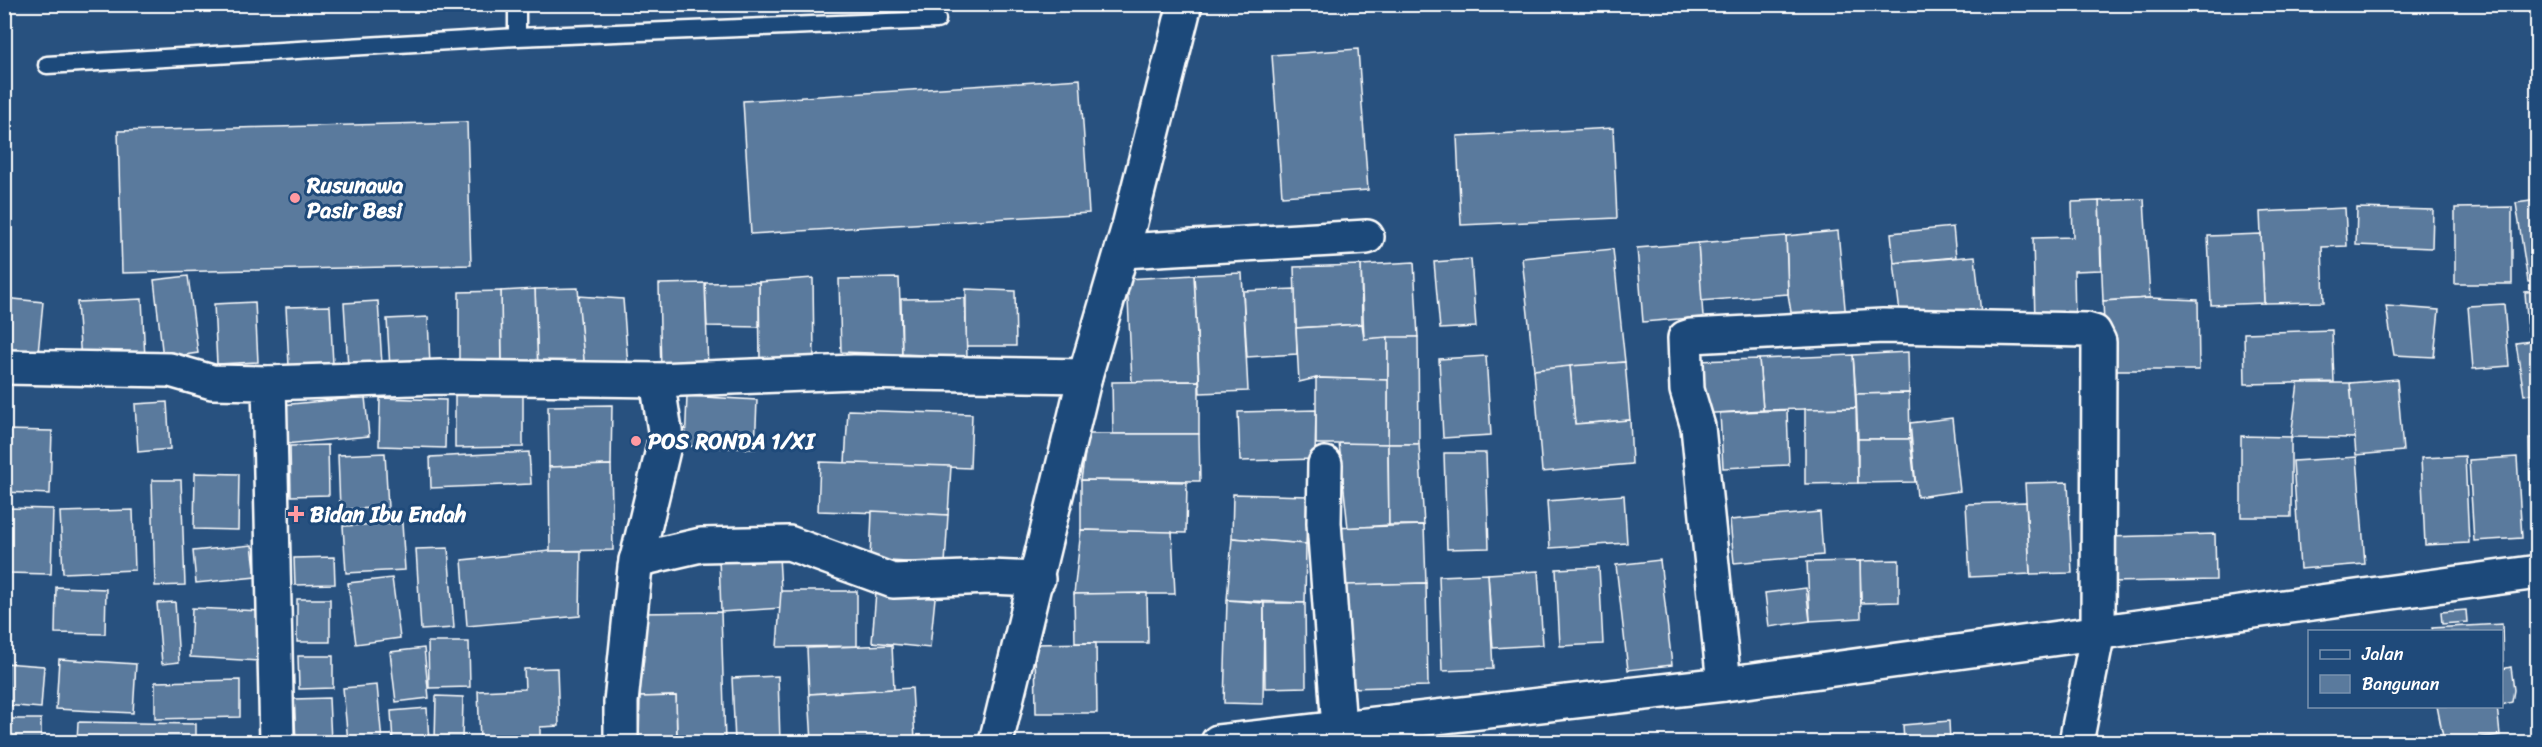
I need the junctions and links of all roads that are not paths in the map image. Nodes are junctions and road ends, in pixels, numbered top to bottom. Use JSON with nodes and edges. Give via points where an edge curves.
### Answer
{"nodes":[{"id":1,"x":518,"y":4,"type":"edge"},
{"id":2,"x":1185,"y":4,"type":"edge"},
{"id":3,"x":937,"y":20,"type":"dead end"},
{"id":4,"x":517,"y":37,"type":"junction"},
{"id":5,"x":47,"y":65,"type":"dead end"},
{"id":6,"x":1367,"y":237,"type":"dead end"},
{"id":7,"x":1123,"y":250,"type":"junction"},
{"id":8,"x":4,"y":367,"type":"edge"},
{"id":9,"x":1085,"y":376,"type":"junction"},
{"id":10,"x":657,"y":380,"type":"junction"},
{"id":11,"x":269,"y":383,"type":"junction"},
{"id":12,"x":1325,"y":464,"type":"dead end"},
{"id":13,"x":636,"y":560,"type":"junction"},
{"id":14,"x":2538,"y":572,"type":"edge"},
{"id":15,"x":1038,"y":579,"type":"junction"},
{"id":16,"x":2098,"y":633,"type":"junction"},
{"id":17,"x":1724,"y":684,"type":"junction"},
{"id":18,"x":1339,"y":728,"type":"junction"},
{"id":19,"x":277,"y":742,"type":"edge"},
{"id":20,"x":621,"y":742,"type":"edge"},
{"id":21,"x":996,"y":742,"type":"edge"},
{"id":22,"x":1218,"y":742,"type":"edge"},
{"id":23,"x":2076,"y":742,"type":"edge"}],
"edges":[{"from":1,"to":4,"type":"lane"},
{"from":2,"to":7,"type":"street"},
{"from":3,"to":4,"type":"lane"},
{"from":4,"to":5,"type":"lane"},
{"from":6,"to":7,"type":"street"},
{"from":7,"to":9,"type":"street"},
{"from":8,"to":11,"type":"street","via":[[170,370],[212,382]]},
{"from":9,"to":10,"type":"street","via":[[854,372]]},
{"from":9,"to":15,"type":"street"},
{"from":10,"to":11,"type":"street","via":[[441,377]]},
{"from":10,"to":13,"type":"street","via":[[666,437]]},
{"from":11,"to":19,"type":"street"},
{"from":12,"to":18,"type":"street","via":[[1324,523]]},
{"from":13,"to":15,"type":"street","via":[[701,545],[789,543],[893,581]]},
{"from":13,"to":20,"type":"street","via":[[621,702]]},
{"from":14,"to":16,"type":"street"},
{"from":15,"to":21,"type":"street"},
{"from":16,"to":17,"type":"street"},
{"from":16,"to":17,"type":"street","via":[[2099,342],[2094,332],[1883,326],[1691,336],[1684,340],[1687,390],[1698,427]]},
{"from":16,"to":23,"type":"street"},
{"from":17,"to":18,"type":"street"},
{"from":18,"to":22,"type":"street"}]}
